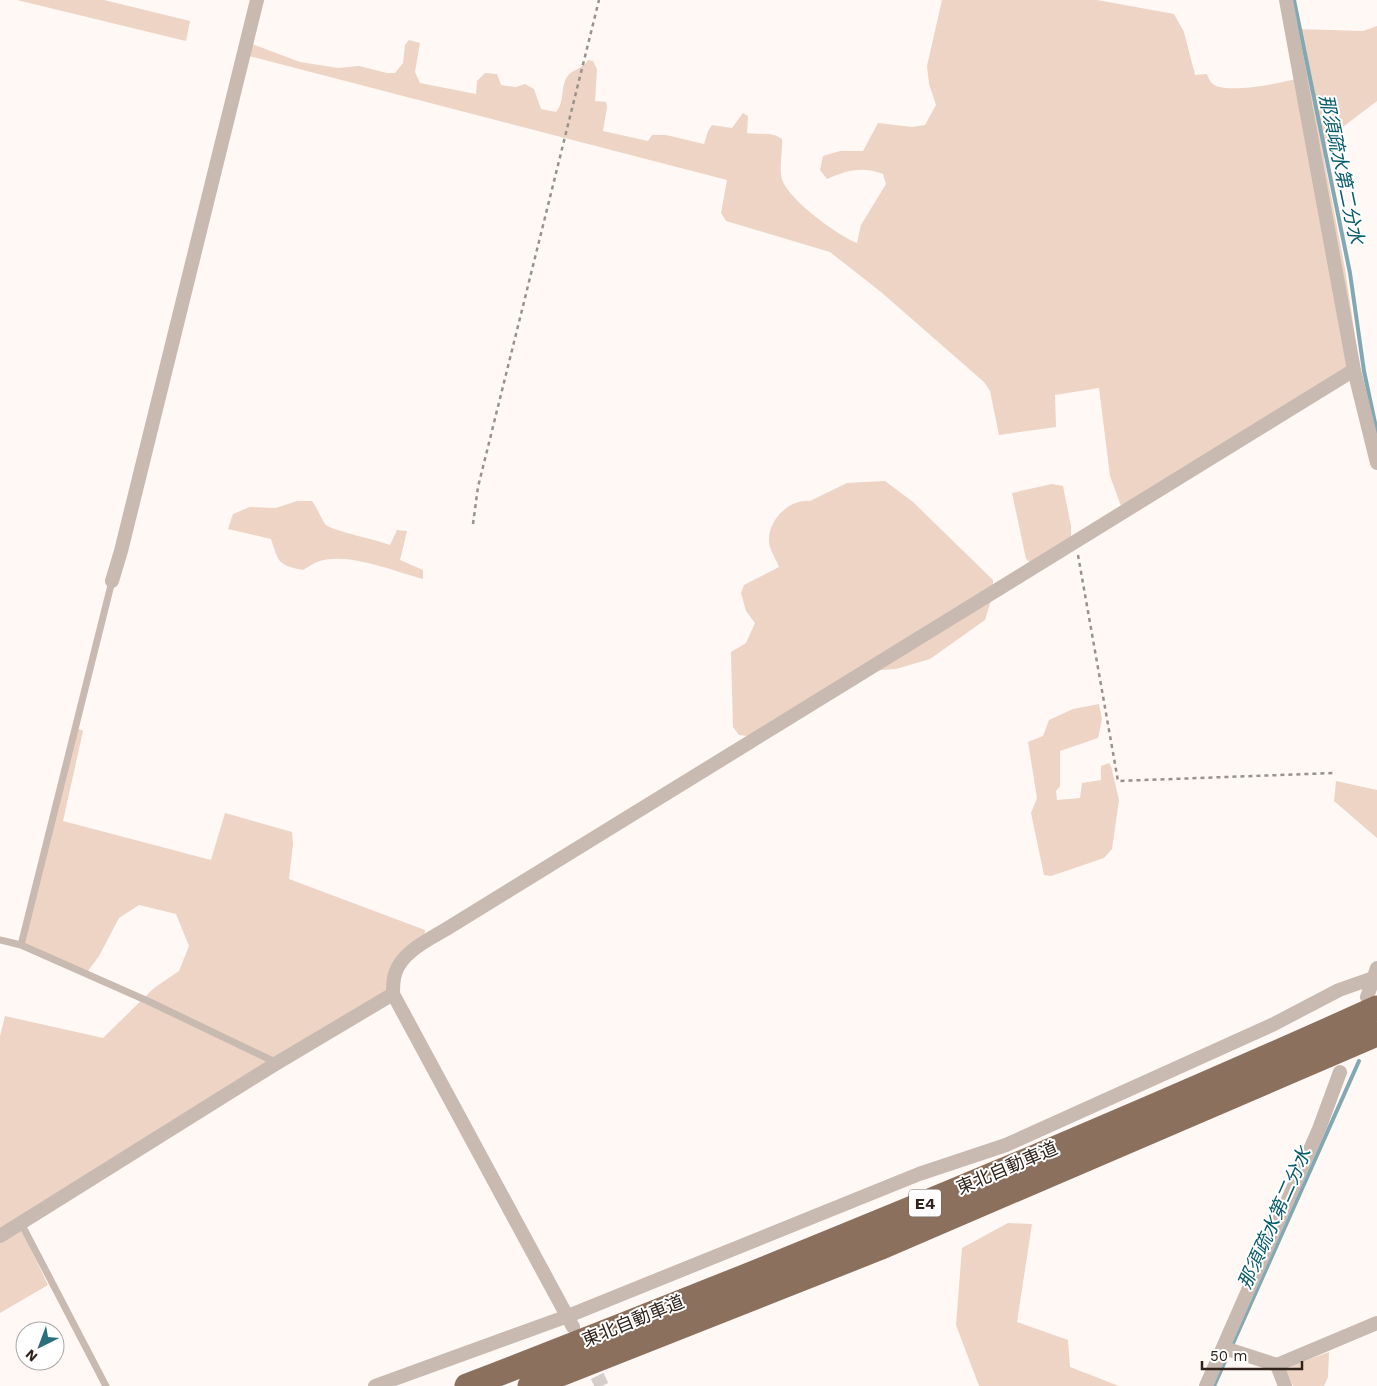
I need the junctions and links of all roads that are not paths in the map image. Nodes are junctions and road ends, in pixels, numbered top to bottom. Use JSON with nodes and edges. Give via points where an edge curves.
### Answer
{"nodes":[{"id":1,"x":257,"y":0,"type":"edge"},
{"id":2,"x":1286,"y":0,"type":"edge"},
{"id":3,"x":1354,"y":370,"type":"junction"},
{"id":4,"x":1377,"y":463,"type":"edge"},
{"id":5,"x":112,"y":581,"type":"joint"},
{"id":6,"x":0,"y":940,"type":"edge"},
{"id":7,"x":21,"y":945,"type":"junction"},
{"id":8,"x":1375,"y":973,"type":"edge"},
{"id":9,"x":393,"y":994,"type":"junction"},
{"id":10,"x":1372,"y":1003,"type":"edge"},
{"id":11,"x":1377,"y":1034,"type":"edge"},
{"id":12,"x":277,"y":1063,"type":"junction"},
{"id":13,"x":1340,"y":1072,"type":"dead end"},
{"id":14,"x":21,"y":1223,"type":"junction"},
{"id":15,"x":0,"y":1236,"type":"edge"},
{"id":16,"x":571,"y":1322,"type":"junction"},
{"id":17,"x":1377,"y":1324,"type":"edge"},
{"id":18,"x":1224,"y":1348,"type":"junction"},
{"id":19,"x":1277,"y":1365,"type":"junction"},
{"id":20,"x":106,"y":1386,"type":"edge"},
{"id":21,"x":375,"y":1386,"type":"edge"},
{"id":22,"x":467,"y":1386,"type":"edge"},
{"id":23,"x":530,"y":1386,"type":"edge"},
{"id":24,"x":1206,"y":1386,"type":"edge"},
{"id":25,"x":1286,"y":1386,"type":"edge"}],
"edges":[{"from":1,"to":5,"type":"street"},
{"from":2,"to":3,"type":"street"},
{"from":3,"to":4,"type":"street"},
{"from":3,"to":9,"type":"street","via":[[421,945],[399,966]]},
{"from":5,"to":7,"type":"lane"},
{"from":6,"to":7,"type":"lane"},
{"from":7,"to":12,"type":"lane"},
{"from":8,"to":10,"type":"street"},
{"from":8,"to":16,"type":"street","via":[[1272,1025],[1006,1145],[919,1174]]},
{"from":9,"to":12,"type":"street"},
{"from":9,"to":16,"type":"street"},
{"from":10,"to":22,"type":"highway","name":"東北自動車道","number":"E4","via":[[1201,1086],[869,1227]]},
{"from":11,"to":23,"type":"highway","name":"東北自動車道","number":"E4","via":[[879,1248]]},
{"from":12,"to":14,"type":"street"},
{"from":13,"to":18,"type":"street"},
{"from":14,"to":15,"type":"street"},
{"from":14,"to":20,"type":"lane"},
{"from":16,"to":21,"type":"street"},
{"from":17,"to":19,"type":"street"},
{"from":18,"to":19,"type":"street"},
{"from":18,"to":24,"type":"street"},
{"from":19,"to":25,"type":"street"}]}
